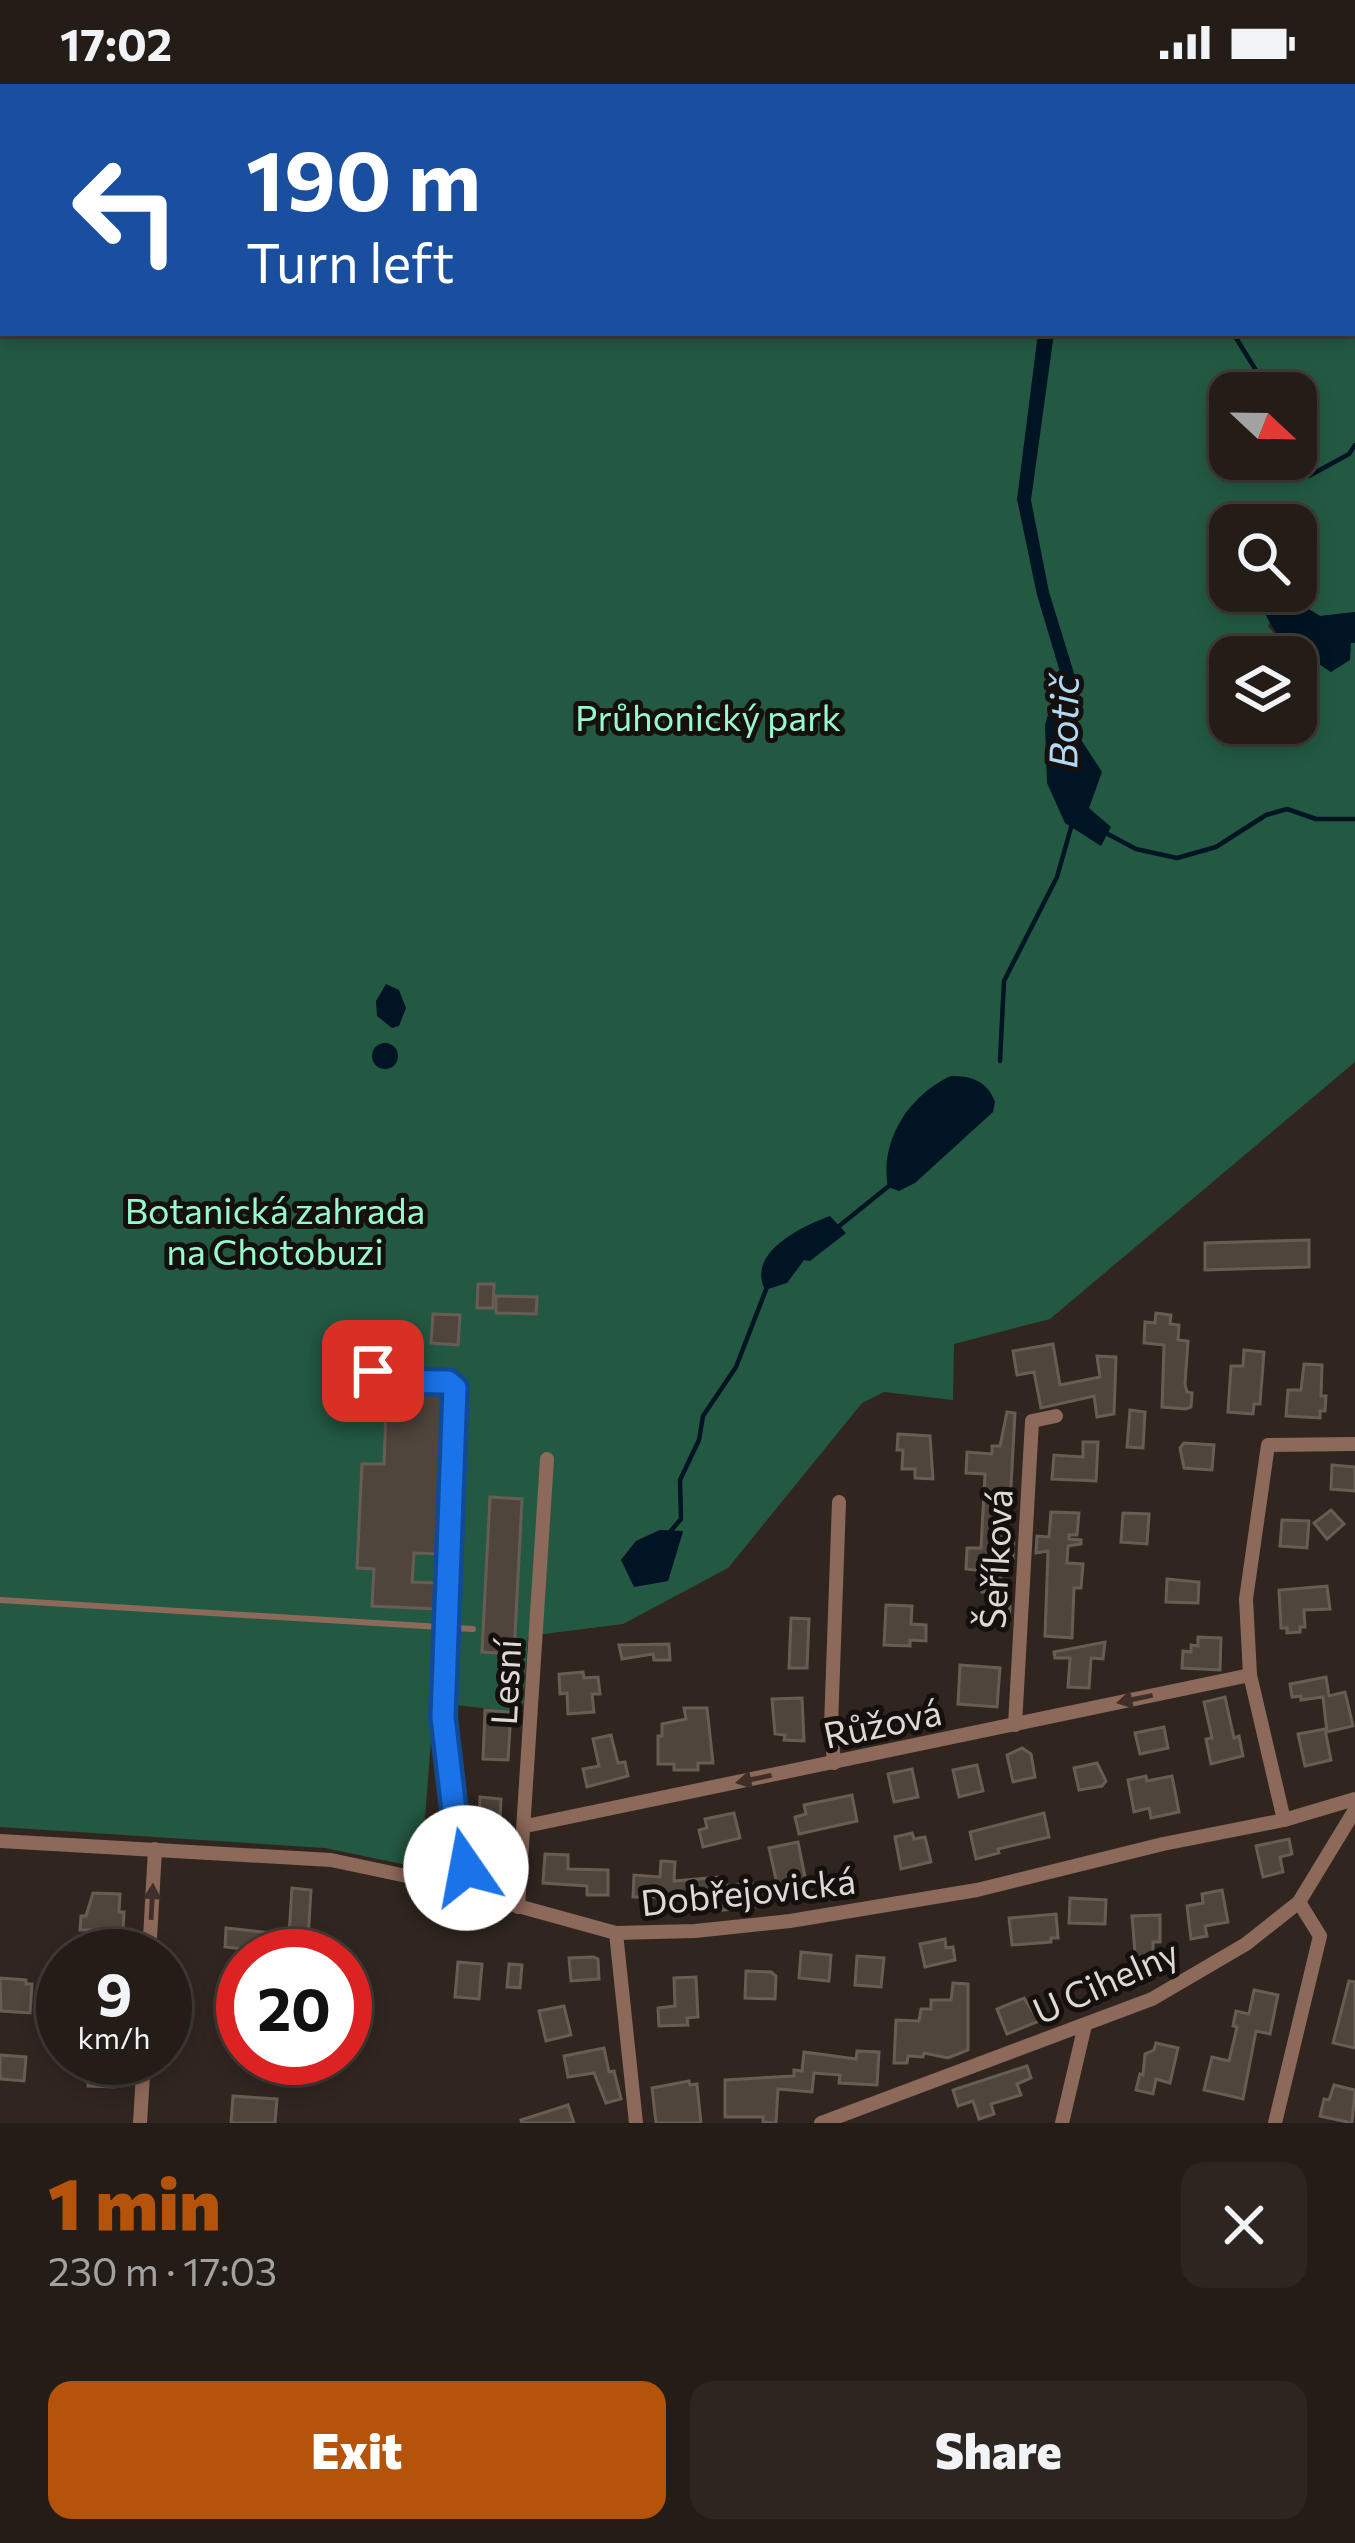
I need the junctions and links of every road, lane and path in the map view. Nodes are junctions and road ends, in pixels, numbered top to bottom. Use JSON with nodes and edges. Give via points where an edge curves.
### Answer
{"nodes":[{"id":1,"x":373,"y":1371,"type":"dead end"},
{"id":2,"x":1057,"y":1416,"type":"dead end"},
{"id":3,"x":1355,"y":1444,"type":"edge"},
{"id":4,"x":547,"y":1460,"type":"dead end"},
{"id":5,"x":839,"y":1502,"type":"dead end"},
{"id":6,"x":0,"y":1600,"type":"edge"},
{"id":7,"x":447,"y":1628,"type":"junction"},
{"id":8,"x":472,"y":1629,"type":"dead end"},
{"id":9,"x":1250,"y":1675,"type":"junction"},
{"id":10,"x":1015,"y":1726,"type":"junction"},
{"id":11,"x":834,"y":1763,"type":"junction"},
{"id":12,"x":1355,"y":1799,"type":"edge"},
{"id":13,"x":1355,"y":1810,"type":"edge"},
{"id":14,"x":1284,"y":1820,"type":"junction"},
{"id":15,"x":526,"y":1826,"type":"junction"},
{"id":16,"x":0,"y":1841,"type":"edge"},
{"id":17,"x":155,"y":1849,"type":"junction"},
{"id":18,"x":521,"y":1886,"type":"junction"},
{"id":19,"x":1299,"y":1902,"type":"junction"},
{"id":20,"x":518,"y":1907,"type":"junction"},
{"id":21,"x":151,"y":1929,"type":"edge"},
{"id":22,"x":616,"y":1933,"type":"junction"},
{"id":23,"x":1084,"y":2025,"type":"junction"},
{"id":24,"x":142,"y":2085,"type":"edge"},
{"id":25,"x":140,"y":2123,"type":"edge"},
{"id":26,"x":636,"y":2123,"type":"edge"},
{"id":27,"x":821,"y":2123,"type":"edge"},
{"id":28,"x":1062,"y":2123,"type":"edge"},
{"id":29,"x":1275,"y":2123,"type":"edge"}],
"edges":[{"from":1,"to":7,"type":"lane","via":[[378,1381],[455,1388]]},
{"from":2,"to":10,"type":"street","name":"Šeříková","via":[[1032,1421]]},
{"from":3,"to":9,"type":"street","via":[[1268,1445],[1246,1599]]},
{"from":4,"to":15,"type":"street","name":"Lesní"},
{"from":5,"to":11,"type":"street"},
{"from":6,"to":7,"type":"lane"},
{"from":7,"to":8,"type":"lane"},
{"from":7,"to":18,"type":"lane","via":[[443,1717],[460,1861]]},
{"from":9,"to":10,"type":"street","name":"Růžová","one_way":true},
{"from":9,"to":14,"type":"street"},
{"from":10,"to":11,"type":"street","name":"Růžová"},
{"from":11,"to":15,"type":"street","name":"Růžová","one_way":true},
{"from":12,"to":14,"type":"street","name":"Dobřejovická"},
{"from":13,"to":19,"type":"street","name":"U Cihelny"},
{"from":14,"to":22,"type":"street","name":"Dobřejovická","via":[[977,1890],[790,1921]]},
{"from":15,"to":18,"type":"street","name":"Lesní"},
{"from":16,"to":17,"type":"street","name":"Dobřejovická"},
{"from":17,"to":20,"type":"street","name":"Dobřejovická","via":[[331,1860]]},
{"from":21,"to":17,"type":"street","one_way":true},
{"from":18,"to":20,"type":"street","name":"Lesní"},
{"from":19,"to":23,"type":"street","name":"U Cihelny","via":[[1153,1999]]},
{"from":19,"to":29,"type":"street","via":[[1320,1936]]},
{"from":20,"to":22,"type":"street","name":"Dobřejovická"},
{"from":22,"to":26,"type":"street"},
{"from":23,"to":27,"type":"street","name":"U Cihelny"},
{"from":23,"to":28,"type":"street"},
{"from":24,"to":25,"type":"street"}]}
